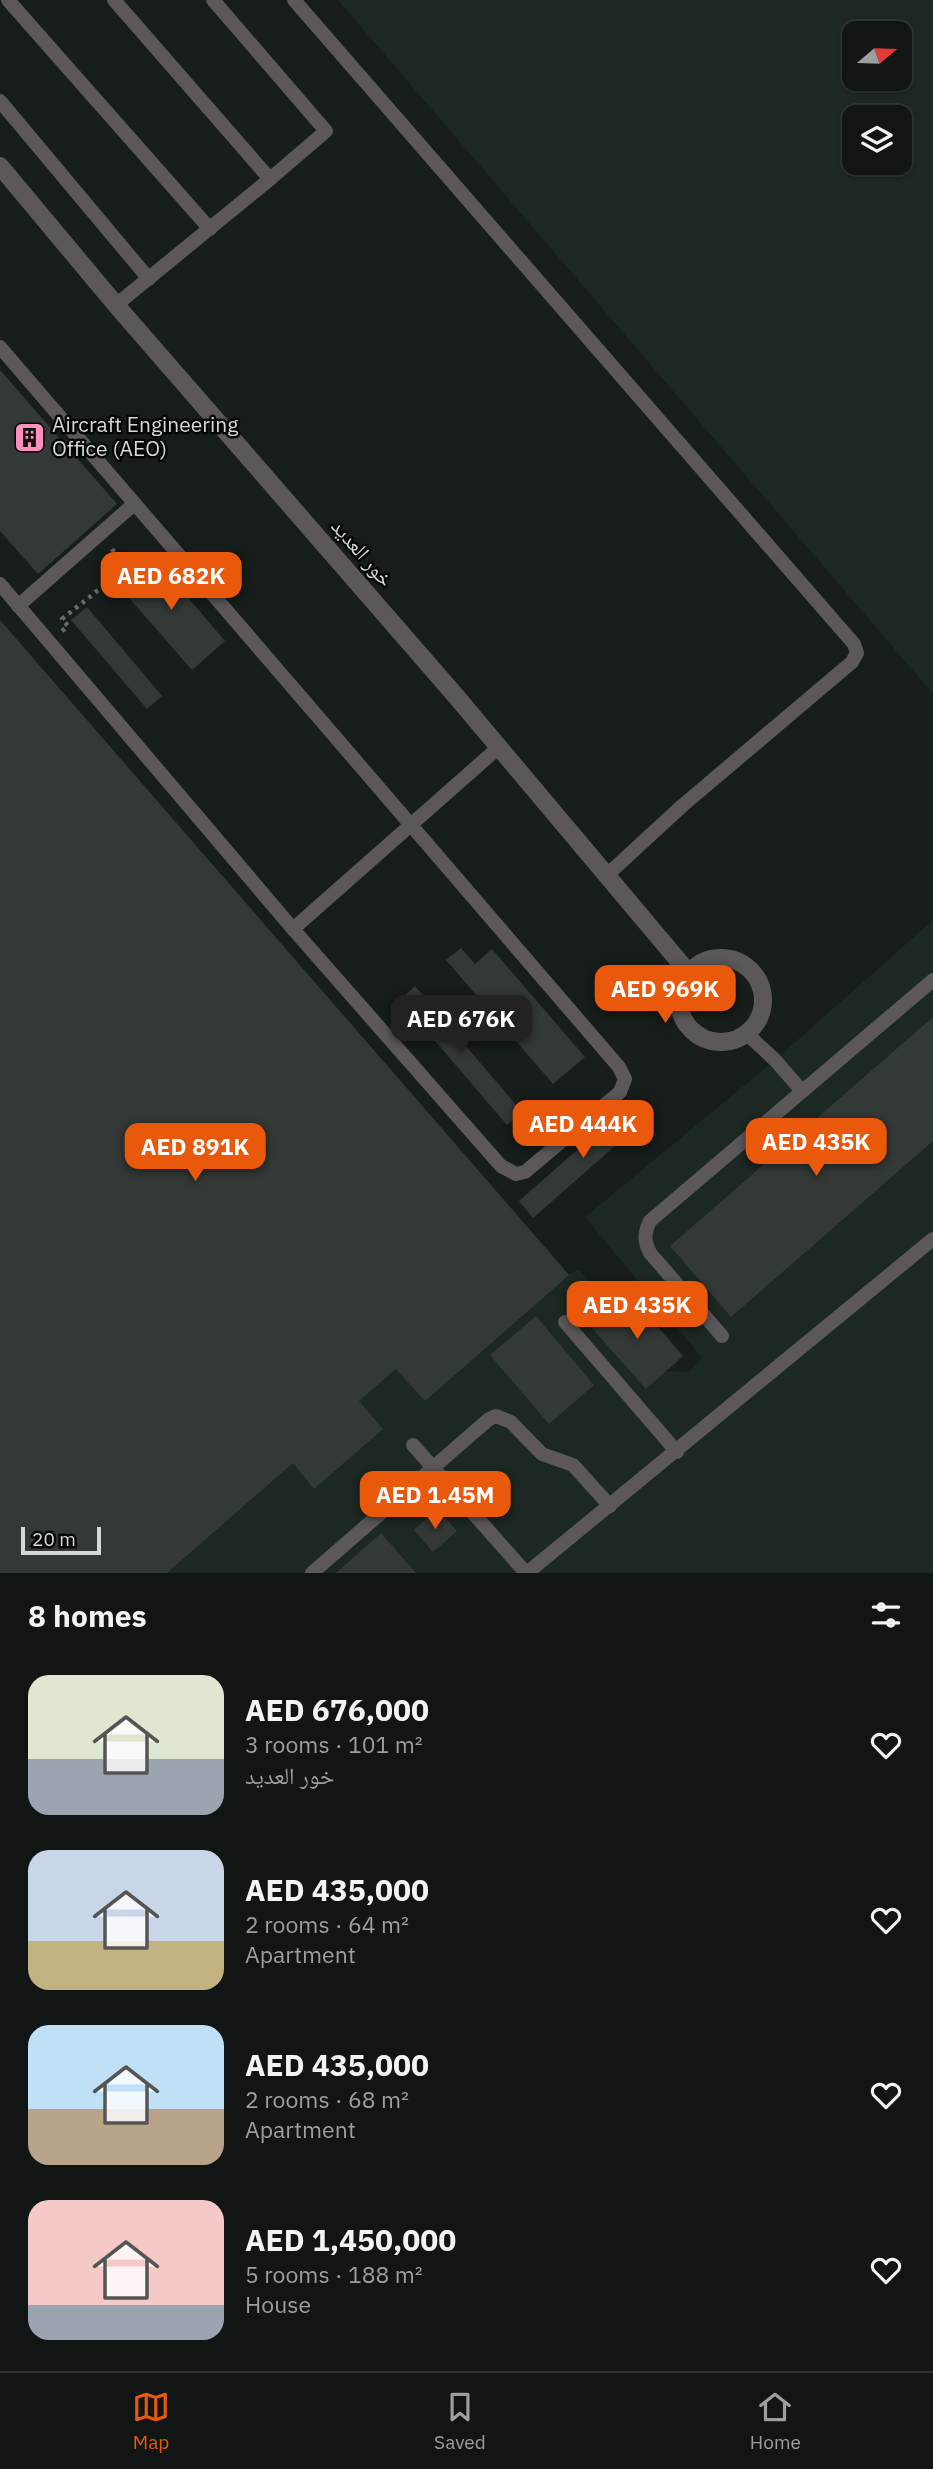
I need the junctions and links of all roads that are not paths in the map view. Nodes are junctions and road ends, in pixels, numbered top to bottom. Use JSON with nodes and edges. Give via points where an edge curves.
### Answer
{"nodes":[{"id":1,"x":8,"y":0,"type":"edge"},
{"id":2,"x":114,"y":0,"type":"edge"},
{"id":3,"x":213,"y":0,"type":"edge"},
{"id":4,"x":294,"y":0,"type":"edge"},
{"id":5,"x":0,"y":101,"type":"edge"},
{"id":6,"x":0,"y":166,"type":"edge"},
{"id":7,"x":270,"y":179,"type":"junction"},
{"id":8,"x":210,"y":229,"type":"junction"},
{"id":9,"x":149,"y":279,"type":"junction"},
{"id":10,"x":116,"y":305,"type":"junction"},
{"id":11,"x":0,"y":346,"type":"edge"},
{"id":12,"x":134,"y":504,"type":"junction"},
{"id":13,"x":0,"y":584,"type":"edge"},
{"id":14,"x":19,"y":606,"type":"junction"},
{"id":15,"x":499,"y":747,"type":"junction"},
{"id":16,"x":410,"y":826,"type":"junction"},
{"id":17,"x":606,"y":876,"type":"junction"},
{"id":18,"x":293,"y":929,"type":"junction"},
{"id":19,"x":688,"y":972,"type":"junction"},
{"id":20,"x":933,"y":980,"type":"edge"},
{"id":21,"x":747,"y":1034,"type":"junction"},
{"id":22,"x":802,"y":1091,"type":"junction"},
{"id":23,"x":933,"y":1239,"type":"edge"},
{"id":24,"x":565,"y":1322,"type":"dead end"},
{"id":25,"x":722,"y":1336,"type":"dead end"},
{"id":26,"x":413,"y":1446,"type":"dead end"},
{"id":27,"x":677,"y":1452,"type":"junction"},
{"id":28,"x":433,"y":1468,"type":"junction"},
{"id":29,"x":610,"y":1506,"type":"junction"},
{"id":30,"x":312,"y":1573,"type":"edge"},
{"id":31,"x":526,"y":1573,"type":"edge"}],
"edges":[{"from":1,"to":8,"type":"lane"},
{"from":2,"to":7,"type":"lane"},
{"from":3,"to":7,"type":"lane","via":[[326,131]]},
{"from":4,"to":17,"type":"lane","via":[[857,653]]},
{"from":5,"to":9,"type":"lane"},
{"from":6,"to":10,"type":"street","name":"خور العديد"},
{"from":7,"to":8,"type":"lane"},
{"from":8,"to":9,"type":"lane"},
{"from":9,"to":10,"type":"lane"},
{"from":10,"to":15,"type":"street","name":"خور العديد"},
{"from":11,"to":12,"type":"lane"},
{"from":12,"to":14,"type":"lane"},
{"from":12,"to":16,"type":"lane"},
{"from":13,"to":14,"type":"lane"},
{"from":14,"to":18,"type":"lane"},
{"from":15,"to":16,"type":"lane"},
{"from":15,"to":17,"type":"street","name":"خور العديد"},
{"from":16,"to":18,"type":"lane"},
{"from":16,"to":18,"type":"lane","via":[[619,1067],[625,1079],[620,1092],[532,1167],[516,1174],[508,1171]]},
{"from":17,"to":19,"type":"street","name":"خور العديد"},
{"from":19,"to":21,"type":"street","via":[[678,997],[685,1024],[707,1041],[721,1043]]},
{"from":19,"to":21,"type":"street","via":[[712,958],[740,962],[752,971],[760,983],[763,1003]]},
{"from":20,"to":22,"type":"lane"},
{"from":21,"to":22,"type":"lane"},
{"from":22,"to":25,"type":"lane","via":[[645,1230],[650,1254]]},
{"from":23,"to":27,"type":"lane"},
{"from":24,"to":27,"type":"lane"},
{"from":26,"to":28,"type":"lane"},
{"from":27,"to":29,"type":"lane"},
{"from":28,"to":29,"type":"lane","via":[[496,1416],[517,1427],[542,1454],[579,1469]]},
{"from":28,"to":30,"type":"lane"},
{"from":28,"to":31,"type":"lane"},
{"from":29,"to":31,"type":"lane"}]}
